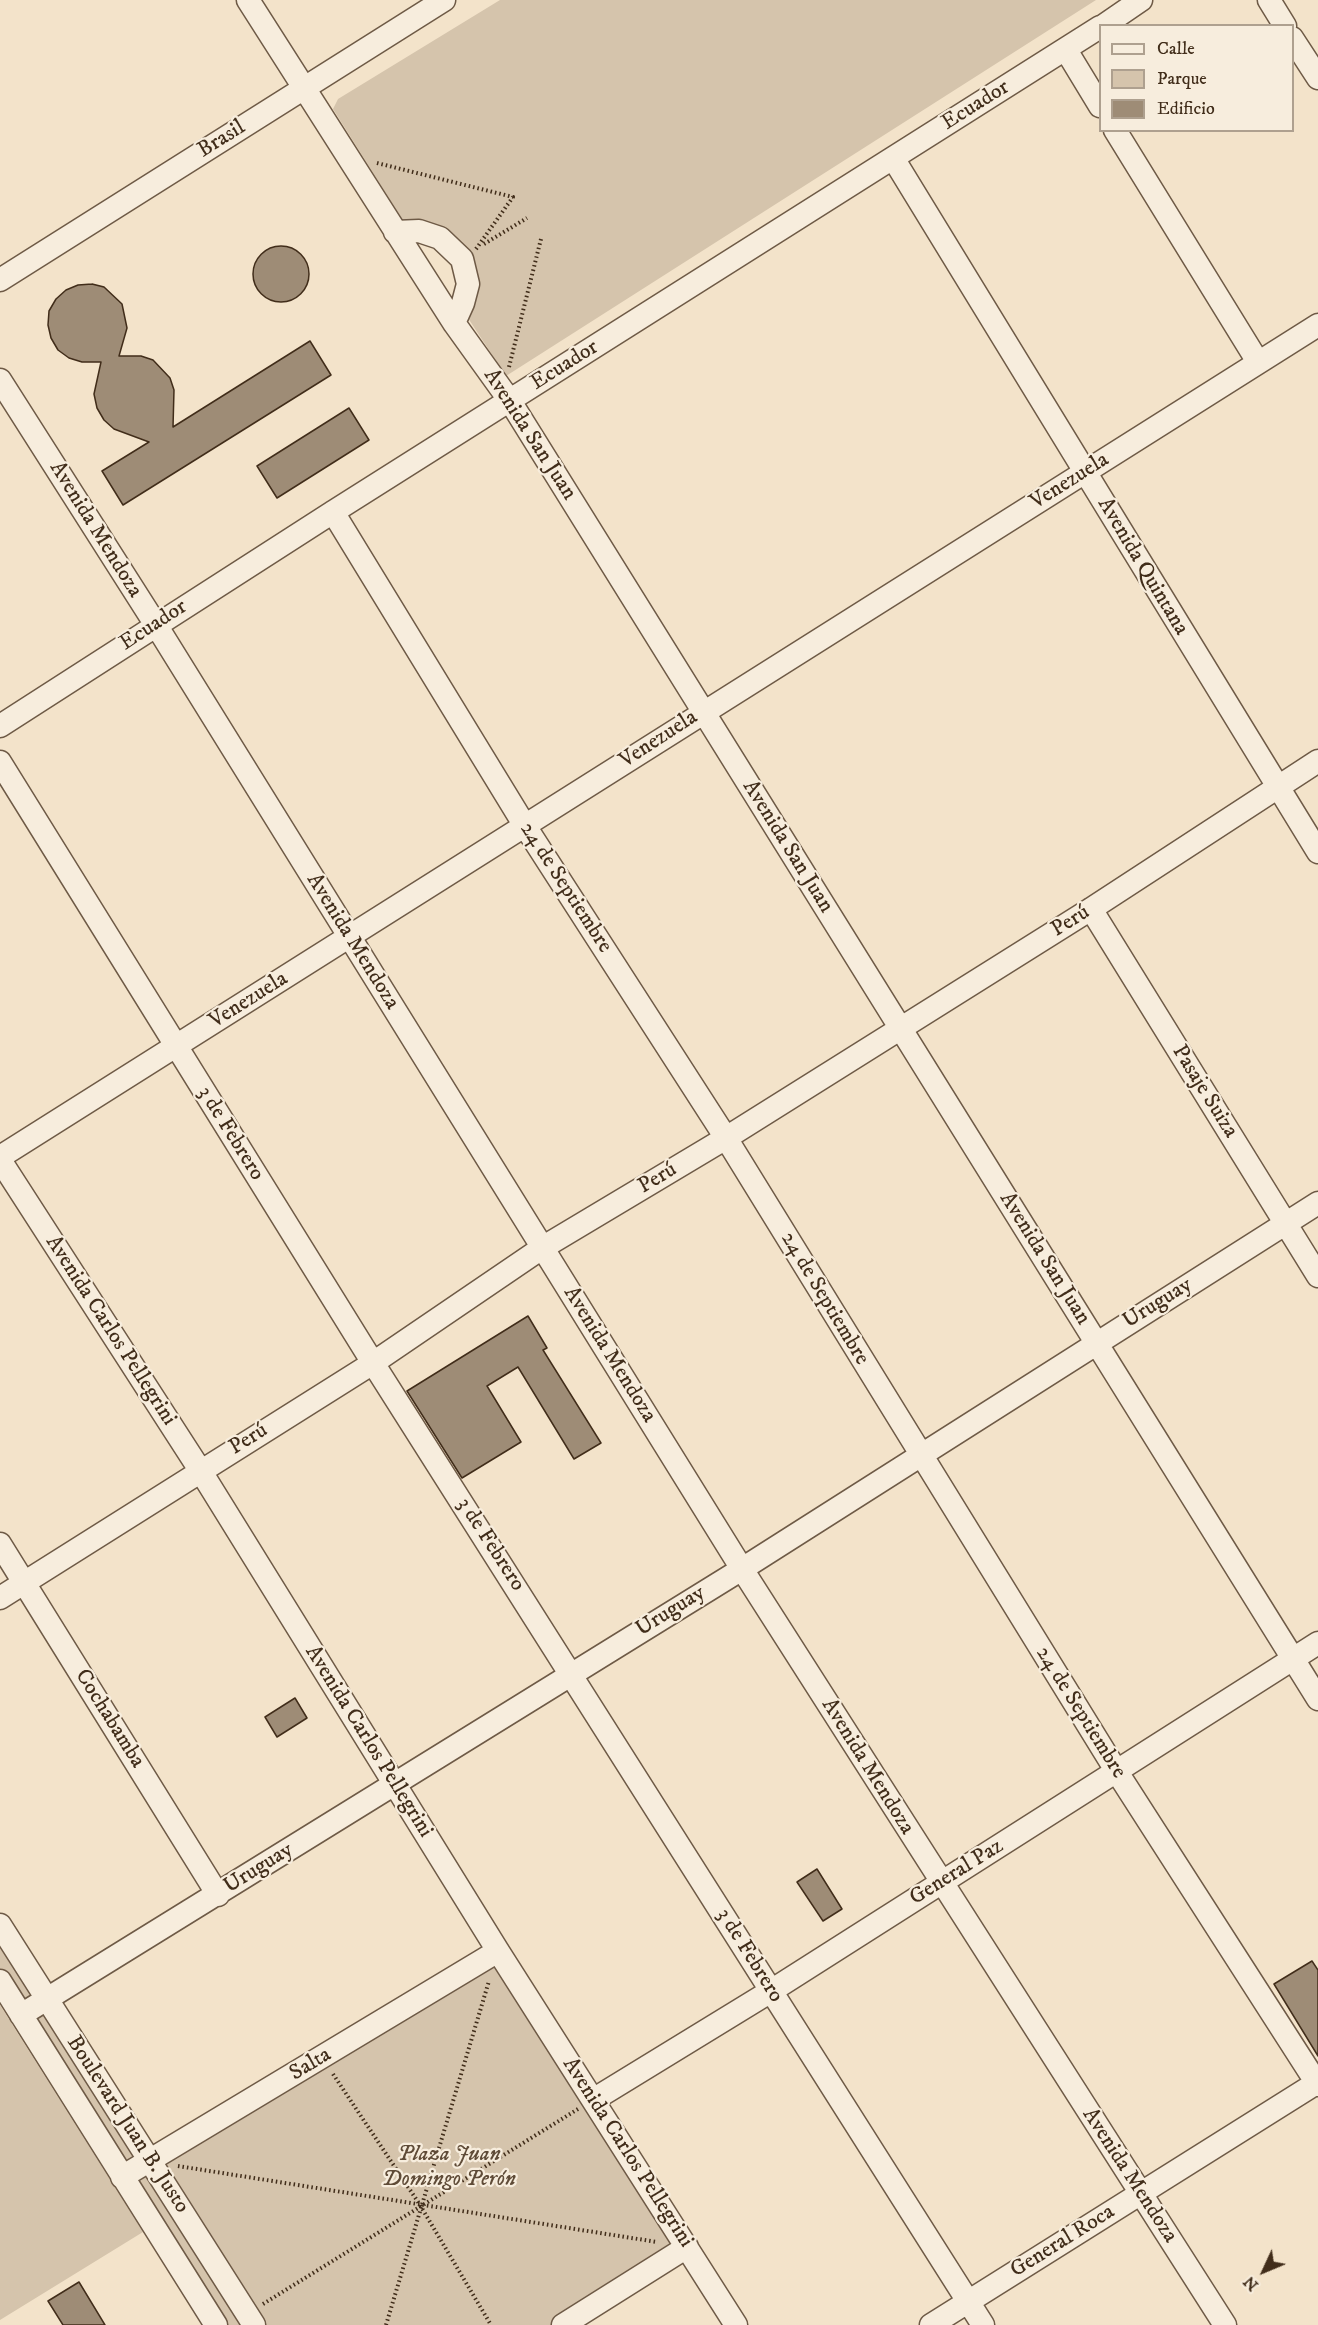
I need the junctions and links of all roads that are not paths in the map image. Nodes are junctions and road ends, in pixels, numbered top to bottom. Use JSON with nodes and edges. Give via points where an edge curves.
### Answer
{"nodes":[{"id":1,"x":248,"y":0,"type":"edge"},
{"id":2,"x":444,"y":0,"type":"edge"},
{"id":3,"x":1141,"y":0,"type":"edge"},
{"id":4,"x":1269,"y":0,"type":"edge"},
{"id":5,"x":1105,"y":24,"type":"edge"},
{"id":6,"x":1284,"y":24,"type":"edge"},
{"id":7,"x":1099,"y":28,"type":"edge"},
{"id":8,"x":1294,"y":40,"type":"edge"},
{"id":9,"x":1066,"y":50,"type":"junction"},
{"id":10,"x":1318,"y":78,"type":"edge"},
{"id":11,"x":303,"y":88,"type":"junction"},
{"id":12,"x":1099,"y":103,"type":"edge"},
{"id":13,"x":1117,"y":132,"type":"edge"},
{"id":14,"x":893,"y":158,"type":"junction"},
{"id":15,"x":395,"y":232,"type":"junction"},
{"id":16,"x":0,"y":280,"type":"edge"},
{"id":17,"x":454,"y":323,"type":"junction"},
{"id":18,"x":1318,"y":325,"type":"edge"},
{"id":19,"x":1258,"y":362,"type":"junction"},
{"id":20,"x":0,"y":380,"type":"edge"},
{"id":21,"x":510,"y":401,"type":"junction"},
{"id":22,"x":1085,"y":473,"type":"junction"},
{"id":23,"x":333,"y":512,"type":"junction"},
{"id":24,"x":156,"y":625,"type":"junction"},
{"id":25,"x":703,"y":712,"type":"junction"},
{"id":26,"x":0,"y":726,"type":"edge"},
{"id":27,"x":1318,"y":761,"type":"edge"},
{"id":28,"x":0,"y":762,"type":"edge"},
{"id":29,"x":1276,"y":788,"type":"junction"},
{"id":30,"x":525,"y":826,"type":"junction"},
{"id":31,"x":1318,"y":852,"type":"edge"},
{"id":32,"x":1091,"y":909,"type":"junction"},
{"id":33,"x":349,"y":938,"type":"junction"},
{"id":34,"x":901,"y":1027,"type":"junction"},
{"id":35,"x":176,"y":1047,"type":"junction"},
{"id":36,"x":726,"y":1138,"type":"junction"},
{"id":37,"x":0,"y":1158,"type":"edge"},
{"id":38,"x":1318,"y":1203,"type":"edge"},
{"id":39,"x":1286,"y":1223,"type":"junction"},
{"id":40,"x":542,"y":1248,"type":"junction"},
{"id":41,"x":1318,"y":1276,"type":"edge"},
{"id":42,"x":1096,"y":1343,"type":"junction"},
{"id":43,"x":373,"y":1363,"type":"junction"},
{"id":44,"x":920,"y":1456,"type":"junction"},
{"id":45,"x":200,"y":1470,"type":"junction"},
{"id":46,"x":0,"y":1544,"type":"edge"},
{"id":47,"x":742,"y":1569,"type":"junction"},
{"id":48,"x":24,"y":1583,"type":"junction"},
{"id":49,"x":0,"y":1598,"type":"edge"},
{"id":50,"x":1318,"y":1643,"type":"edge"},
{"id":51,"x":1293,"y":1659,"type":"junction"},
{"id":52,"x":572,"y":1673,"type":"junction"},
{"id":53,"x":1318,"y":1699,"type":"edge"},
{"id":54,"x":1116,"y":1772,"type":"junction"},
{"id":55,"x":394,"y":1783,"type":"junction"},
{"id":56,"x":941,"y":1883,"type":"junction"},
{"id":57,"x":218,"y":1894,"type":"junction"},
{"id":58,"x":0,"y":1925,"type":"edge"},
{"id":59,"x":498,"y":1951,"type":"junction"},
{"id":60,"x":0,"y":1981,"type":"edge"},
{"id":61,"x":771,"y":1991,"type":"junction"},
{"id":62,"x":47,"y":2000,"type":"junction"},
{"id":63,"x":21,"y":2015,"type":"junction"},
{"id":64,"x":1318,"y":2084,"type":"edge"},
{"id":65,"x":593,"y":2100,"type":"junction"},
{"id":66,"x":151,"y":2161,"type":"junction"},
{"id":67,"x":122,"y":2177,"type":"junction"},
{"id":68,"x":1140,"y":2193,"type":"junction"},
{"id":69,"x":687,"y":2247,"type":"junction"},
{"id":70,"x":968,"y":2302,"type":"junction"},
{"id":71,"x":250,"y":2320,"type":"edge"},
{"id":72,"x":216,"y":2325,"type":"edge"},
{"id":73,"x":563,"y":2325,"type":"edge"},
{"id":74,"x":736,"y":2325,"type":"edge"},
{"id":75,"x":931,"y":2325,"type":"edge"},
{"id":76,"x":983,"y":2325,"type":"edge"},
{"id":77,"x":1225,"y":2325,"type":"edge"}],
"edges":[{"from":1,"to":11,"type":"street","name":"Avenida San Juan"},
{"from":2,"to":11,"type":"street","name":"Brasil"},
{"from":3,"to":5,"type":"street","name":"Ecuador"},
{"from":4,"to":6,"type":"street"},
{"from":7,"to":9,"type":"street","name":"Ecuador"},
{"from":8,"to":10,"type":"street"},
{"from":9,"to":12,"type":"street"},
{"from":9,"to":14,"type":"street","name":"Ecuador"},
{"from":11,"to":15,"type":"street","name":"Avenida San Juan"},
{"from":11,"to":16,"type":"street","name":"Brasil"},
{"from":13,"to":19,"type":"street"},
{"from":14,"to":21,"type":"street","name":"Ecuador"},
{"from":14,"to":22,"type":"street","name":"Avenida Quintana"},
{"from":15,"to":17,"type":"street","name":"Avenida San Juan"},
{"from":15,"to":17,"type":"street","via":[[419,231],[471,252],[464,303]]},
{"from":17,"to":21,"type":"street","name":"Avenida San Juan"},
{"from":18,"to":19,"type":"street","name":"Venezuela"},
{"from":19,"to":22,"type":"street","name":"Venezuela"},
{"from":20,"to":24,"type":"street","name":"Avenida Mendoza"},
{"from":21,"to":23,"type":"street","name":"Ecuador"},
{"from":21,"to":25,"type":"street","name":"Avenida San Juan"},
{"from":22,"to":25,"type":"street","name":"Venezuela"},
{"from":22,"to":29,"type":"street","name":"Avenida Quintana"},
{"from":23,"to":24,"type":"street","name":"Ecuador"},
{"from":23,"to":30,"type":"street","name":"24 de Septiembre"},
{"from":24,"to":26,"type":"street","name":"Ecuador"},
{"from":24,"to":33,"type":"street","name":"Avenida Mendoza"},
{"from":25,"to":30,"type":"street","name":"Venezuela"},
{"from":25,"to":34,"type":"street","name":"Avenida San Juan"},
{"from":27,"to":29,"type":"street","name":"Perú"},
{"from":28,"to":35,"type":"street","name":"3 de Febrero"},
{"from":29,"to":31,"type":"street","name":"Avenida Quintana"},
{"from":29,"to":32,"type":"street","name":"Perú"},
{"from":30,"to":33,"type":"street","name":"Venezuela"},
{"from":30,"to":36,"type":"street","name":"24 de Septiembre"},
{"from":32,"to":34,"type":"street","name":"Perú"},
{"from":32,"to":39,"type":"street","name":"Pasaje Suiza"},
{"from":33,"to":35,"type":"street","name":"Venezuela"},
{"from":33,"to":40,"type":"street","name":"Avenida Mendoza"},
{"from":34,"to":36,"type":"street","name":"Perú"},
{"from":34,"to":42,"type":"street","name":"Avenida San Juan"},
{"from":35,"to":37,"type":"street","name":"Venezuela"},
{"from":35,"to":43,"type":"street","name":"3 de Febrero"},
{"from":36,"to":40,"type":"street","name":"Perú"},
{"from":36,"to":44,"type":"street","name":"24 de Septiembre"},
{"from":37,"to":45,"type":"street","name":"Avenida Carlos Pellegrini"},
{"from":38,"to":39,"type":"street","name":"Uruguay"},
{"from":39,"to":41,"type":"street","name":"Pasaje Suiza"},
{"from":39,"to":42,"type":"street","name":"Uruguay"},
{"from":40,"to":43,"type":"street","name":"Perú"},
{"from":40,"to":47,"type":"street","name":"Avenida Mendoza"},
{"from":42,"to":44,"type":"street","name":"Uruguay"},
{"from":42,"to":51,"type":"street","name":"Avenida San Juan"},
{"from":43,"to":45,"type":"street","name":"Perú"},
{"from":43,"to":52,"type":"street","name":"3 de Febrero"},
{"from":44,"to":47,"type":"street","name":"Uruguay"},
{"from":44,"to":54,"type":"street","name":"24 de Septiembre"},
{"from":45,"to":48,"type":"street","name":"Perú"},
{"from":45,"to":55,"type":"street","name":"Avenida Carlos Pellegrini"},
{"from":46,"to":48,"type":"street","name":"Cochabamba"},
{"from":47,"to":52,"type":"street","name":"Uruguay"},
{"from":47,"to":56,"type":"street","name":"Avenida Mendoza"},
{"from":48,"to":49,"type":"street","name":"Perú"},
{"from":48,"to":57,"type":"street","name":"Cochabamba"},
{"from":50,"to":51,"type":"street","name":"General Paz"},
{"from":51,"to":53,"type":"street","name":"Avenida San Juan"},
{"from":51,"to":54,"type":"street","name":"General Paz"},
{"from":52,"to":55,"type":"street","name":"Uruguay"},
{"from":52,"to":61,"type":"street","name":"3 de Febrero"},
{"from":54,"to":56,"type":"street","name":"General Paz"},
{"from":54,"to":64,"type":"street","name":"24 de Septiembre"},
{"from":55,"to":57,"type":"street","name":"Uruguay"},
{"from":55,"to":59,"type":"street","name":"Avenida Carlos Pellegrini"},
{"from":56,"to":61,"type":"street","name":"General Paz"},
{"from":56,"to":68,"type":"street","name":"Avenida Mendoza"},
{"from":57,"to":62,"type":"street","name":"Uruguay"},
{"from":58,"to":62,"type":"street","name":"Boulevard Juan B. Justo"},
{"from":59,"to":65,"type":"street","name":"Avenida Carlos Pellegrini"},
{"from":59,"to":66,"type":"street","name":"Salta"},
{"from":60,"to":63,"type":"street","name":"Boulevard Juan B. Justo"},
{"from":61,"to":65,"type":"street","name":"General Paz"},
{"from":61,"to":70,"type":"street","name":"3 de Febrero"},
{"from":62,"to":63,"type":"street","name":"Uruguay"},
{"from":62,"to":66,"type":"street","name":"Boulevard Juan B. Justo"},
{"from":63,"to":67,"type":"street","name":"Boulevard Juan B. Justo"},
{"from":64,"to":68,"type":"street","name":"General Roca"},
{"from":65,"to":69,"type":"street","name":"Avenida Carlos Pellegrini"},
{"from":66,"to":67,"type":"street","name":"Salta"},
{"from":66,"to":71,"type":"street","name":"Boulevard Juan B. Justo"},
{"from":67,"to":72,"type":"street","name":"Boulevard Juan B. Justo"},
{"from":68,"to":70,"type":"street","name":"General Roca"},
{"from":68,"to":77,"type":"street","name":"Avenida Mendoza"},
{"from":69,"to":73,"type":"street"},
{"from":69,"to":74,"type":"street","name":"Avenida Carlos Pellegrini"},
{"from":70,"to":75,"type":"street","name":"General Roca"},
{"from":70,"to":76,"type":"street","name":"3 de Febrero"}]}
